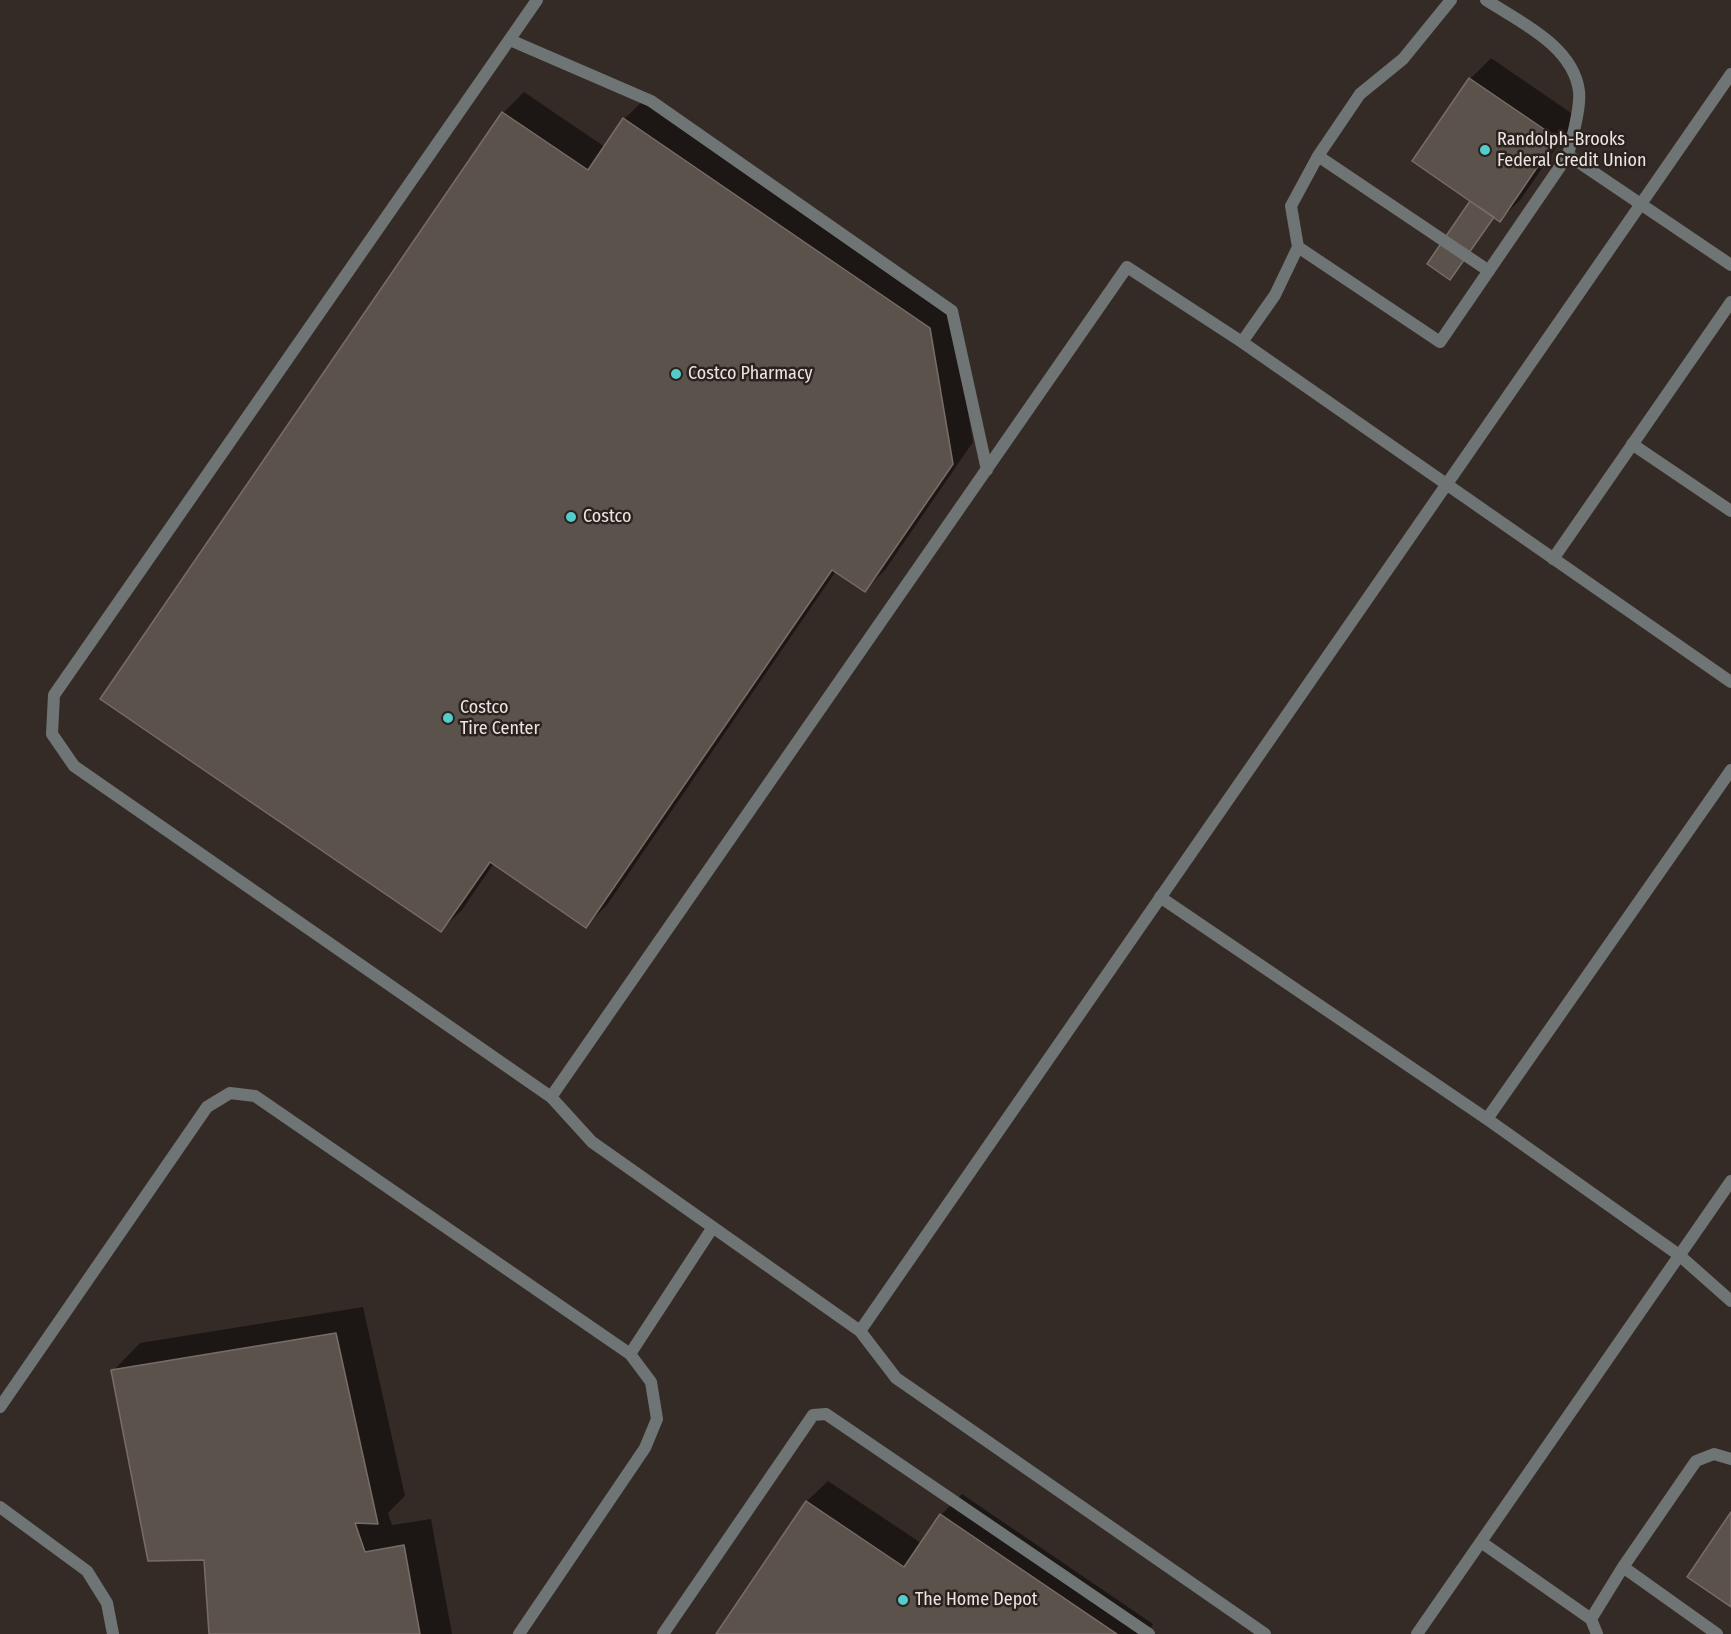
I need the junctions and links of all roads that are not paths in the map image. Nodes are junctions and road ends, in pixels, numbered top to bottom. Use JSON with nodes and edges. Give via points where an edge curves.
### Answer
{"nodes":[{"id":1,"x":537,"y":0,"type":"edge"},
{"id":2,"x":1451,"y":0,"type":"edge"},
{"id":3,"x":1486,"y":0,"type":"edge"},
{"id":4,"x":510,"y":40,"type":"junction"},
{"id":5,"x":1731,"y":74,"type":"edge"},
{"id":6,"x":1568,"y":155,"type":"junction"},
{"id":7,"x":1318,"y":156,"type":"junction"},
{"id":8,"x":1641,"y":203,"type":"junction"},
{"id":9,"x":1298,"y":247,"type":"junction"},
{"id":10,"x":1731,"y":265,"type":"edge"},
{"id":11,"x":1489,"y":271,"type":"junction"},
{"id":12,"x":1731,"y":302,"type":"edge"},
{"id":13,"x":1242,"y":342,"type":"junction"},
{"id":14,"x":1632,"y":444,"type":"junction"},
{"id":15,"x":987,"y":470,"type":"junction"},
{"id":16,"x":1446,"y":484,"type":"junction"},
{"id":17,"x":1731,"y":511,"type":"edge"},
{"id":18,"x":1553,"y":559,"type":"junction"},
{"id":19,"x":1731,"y":682,"type":"edge"},
{"id":20,"x":1731,"y":770,"type":"edge"},
{"id":21,"x":1160,"y":897,"type":"junction"},
{"id":22,"x":551,"y":1097,"type":"junction"},
{"id":23,"x":1487,"y":1119,"type":"junction"},
{"id":24,"x":1731,"y":1181,"type":"edge"},
{"id":25,"x":713,"y":1227,"type":"junction"},
{"id":26,"x":1679,"y":1255,"type":"junction"},
{"id":27,"x":1731,"y":1301,"type":"edge"},
{"id":28,"x":860,"y":1331,"type":"junction"},
{"id":29,"x":630,"y":1354,"type":"junction"},
{"id":30,"x":0,"y":1407,"type":"edge"},
{"id":31,"x":1731,"y":1459,"type":"edge"},
{"id":32,"x":0,"y":1507,"type":"edge"},
{"id":33,"x":1481,"y":1542,"type":"junction"},
{"id":34,"x":1623,"y":1567,"type":"junction"},
{"id":35,"x":1591,"y":1619,"type":"junction"},
{"id":36,"x":113,"y":1634,"type":"edge"},
{"id":37,"x":519,"y":1634,"type":"edge"},
{"id":38,"x":663,"y":1634,"type":"edge"},
{"id":39,"x":1149,"y":1634,"type":"edge"},
{"id":40,"x":1266,"y":1634,"type":"edge"},
{"id":41,"x":1417,"y":1634,"type":"edge"},
{"id":42,"x":1597,"y":1634,"type":"edge"},
{"id":43,"x":1717,"y":1634,"type":"edge"}],
"edges":[{"from":1,"to":4,"type":"lane"},
{"from":2,"to":7,"type":"lane","via":[[1403,59],[1360,94]]},
{"from":3,"to":6,"type":"lane","via":[[1566,57],[1579,91]]},
{"from":4,"to":15,"type":"lane","via":[[651,101],[952,311]]},
{"from":4,"to":22,"type":"lane","via":[[54,695],[52,734],[74,766]]},
{"from":5,"to":8,"type":"lane"},
{"from":6,"to":8,"type":"lane"},
{"from":6,"to":11,"type":"lane"},
{"from":7,"to":9,"type":"lane","via":[[1291,206]]},
{"from":7,"to":11,"type":"lane"},
{"from":8,"to":10,"type":"lane"},
{"from":8,"to":16,"type":"lane"},
{"from":9,"to":11,"type":"lane","via":[[1440,342]]},
{"from":9,"to":13,"type":"lane","via":[[1275,295]]},
{"from":12,"to":14,"type":"lane"},
{"from":13,"to":15,"type":"lane","via":[[1127,267]]},
{"from":13,"to":16,"type":"lane"},
{"from":14,"to":17,"type":"lane"},
{"from":14,"to":18,"type":"lane"},
{"from":15,"to":22,"type":"lane"},
{"from":16,"to":18,"type":"lane"},
{"from":16,"to":21,"type":"lane"},
{"from":18,"to":19,"type":"lane"},
{"from":20,"to":23,"type":"lane"},
{"from":21,"to":23,"type":"lane"},
{"from":21,"to":28,"type":"lane"},
{"from":22,"to":25,"type":"lane","via":[[592,1142]]},
{"from":23,"to":26,"type":"lane"},
{"from":24,"to":26,"type":"lane"},
{"from":25,"to":28,"type":"lane"},
{"from":25,"to":29,"type":"lane"},
{"from":26,"to":27,"type":"lane"},
{"from":26,"to":33,"type":"lane"},
{"from":28,"to":40,"type":"lane","via":[[896,1378]]},
{"from":29,"to":30,"type":"lane","via":[[255,1096],[230,1093],[207,1107]]},
{"from":29,"to":37,"type":"lane","via":[[651,1382],[657,1419],[645,1448]]},
{"from":31,"to":34,"type":"lane","via":[[1714,1454],[1696,1461]]},
{"from":32,"to":36,"type":"lane","via":[[87,1571],[107,1604]]},
{"from":33,"to":35,"type":"lane"},
{"from":33,"to":41,"type":"lane"},
{"from":34,"to":35,"type":"lane"},
{"from":34,"to":43,"type":"lane"},
{"from":35,"to":42,"type":"lane"},
{"from":38,"to":39,"type":"lane","via":[[813,1415],[826,1414]]}]}
